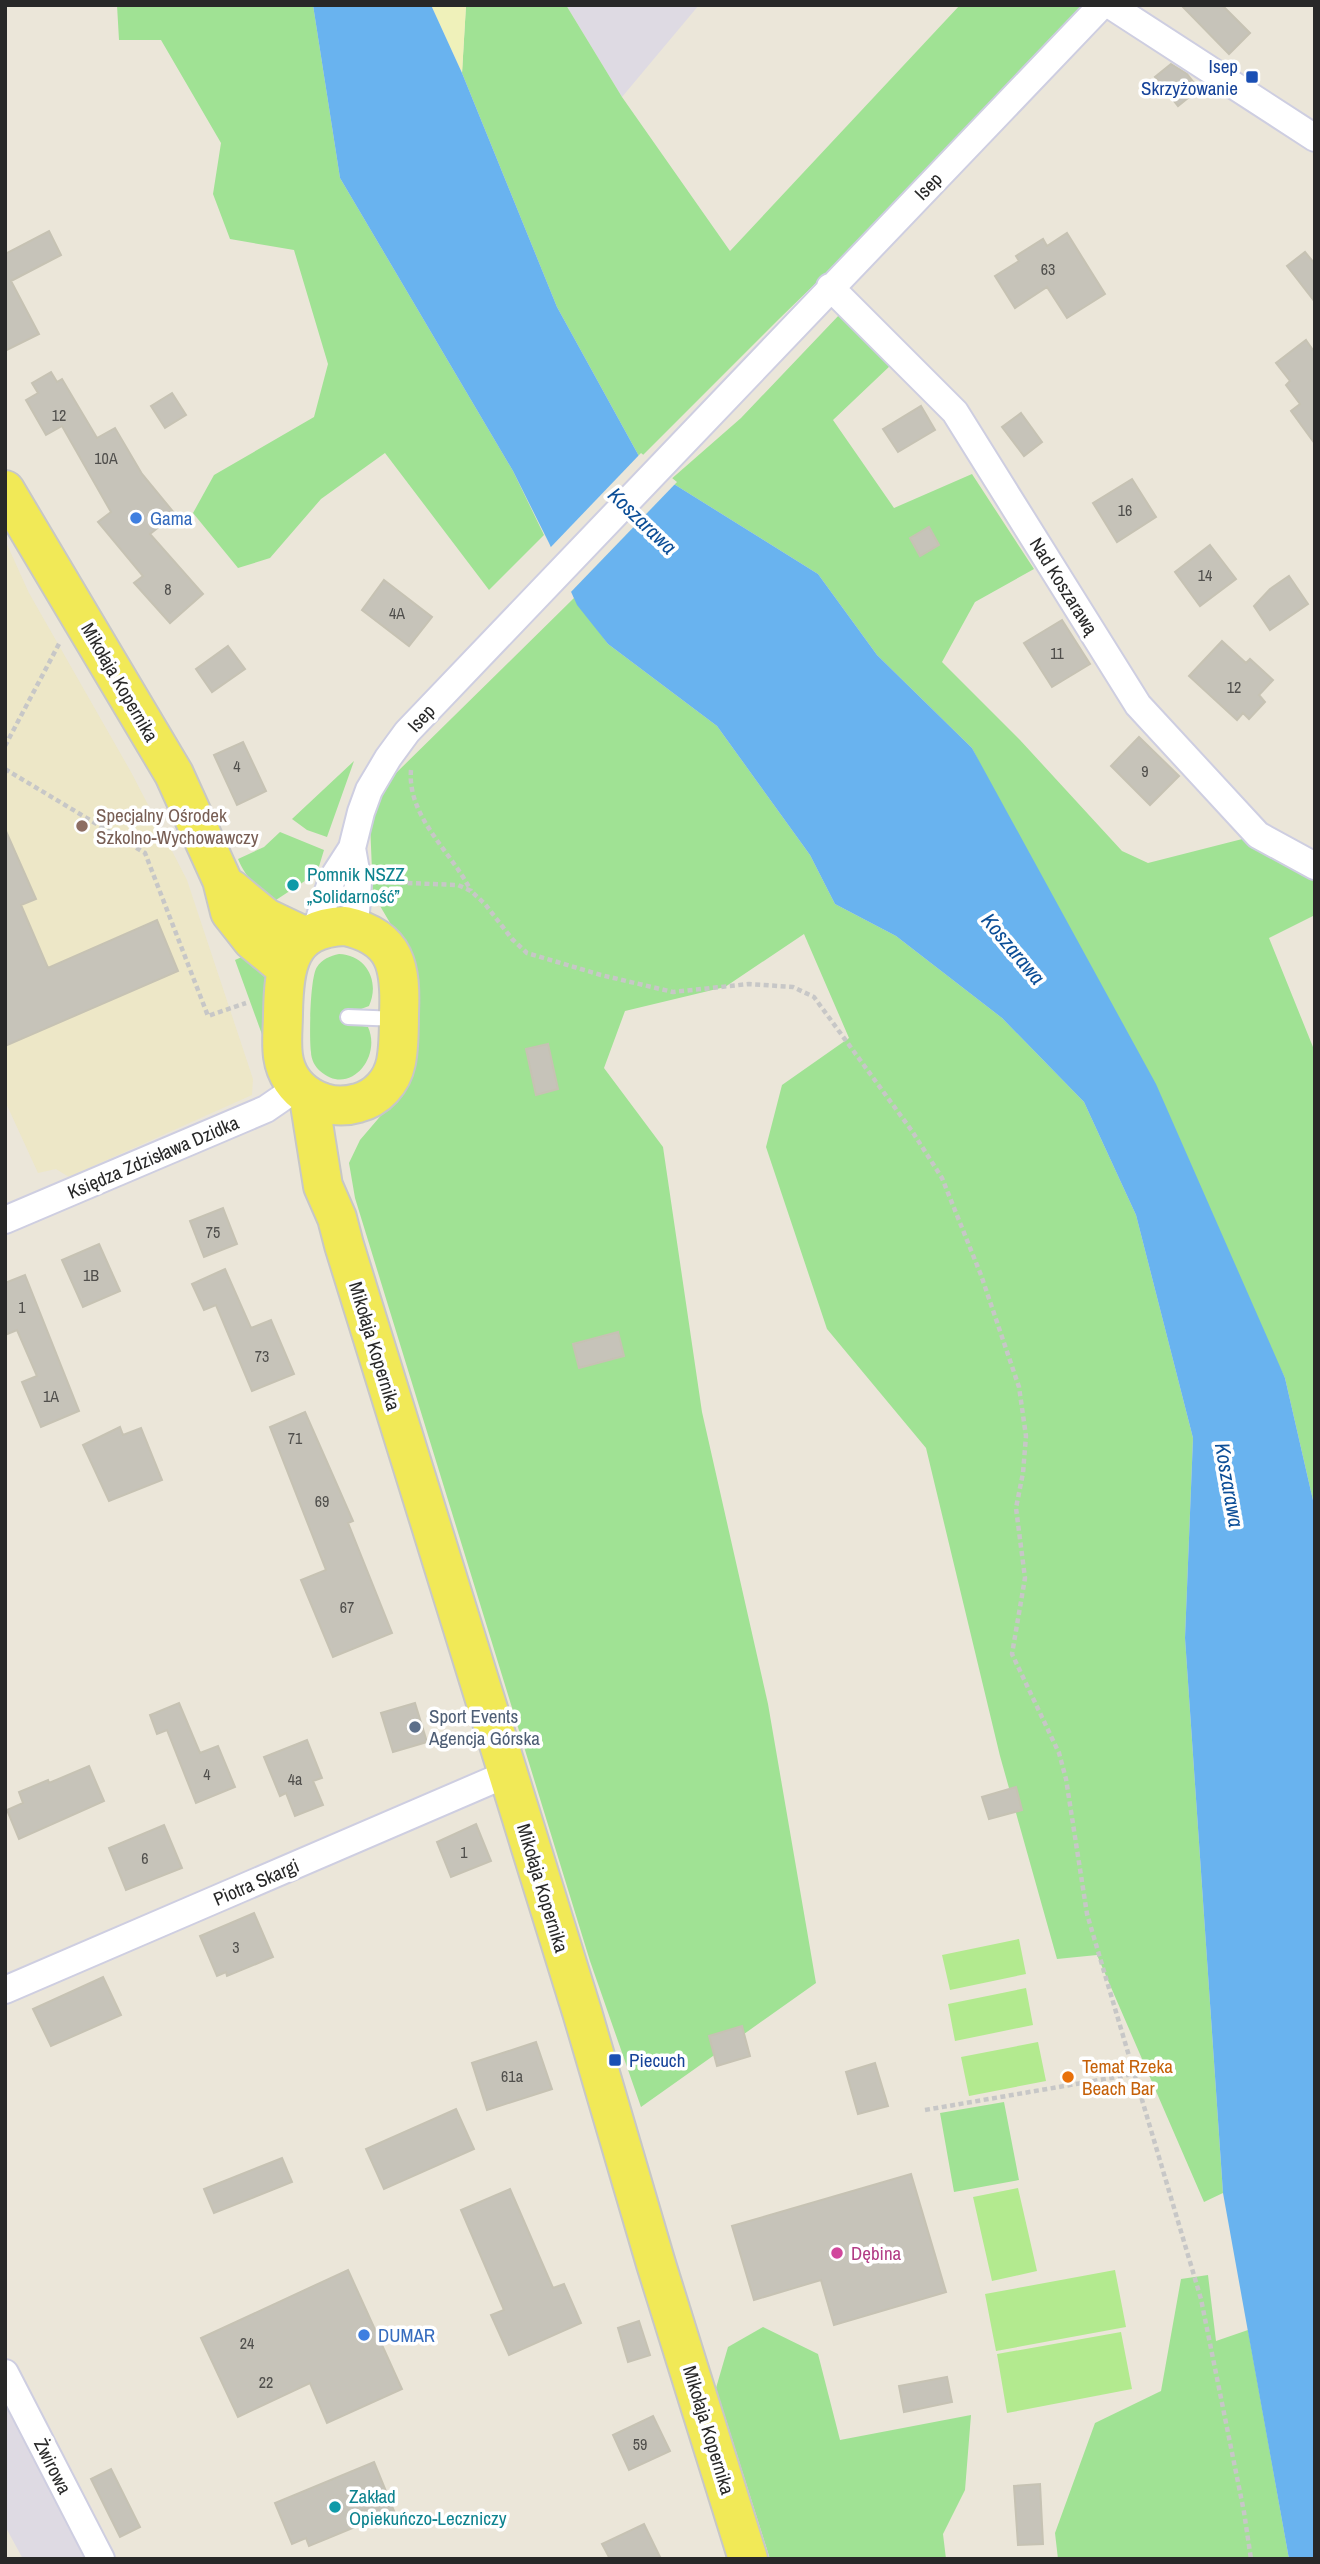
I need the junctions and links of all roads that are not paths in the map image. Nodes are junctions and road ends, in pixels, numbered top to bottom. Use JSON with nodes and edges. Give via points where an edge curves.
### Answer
{"nodes":[{"id":1,"x":1102,"y":5,"type":"edge"},
{"id":2,"x":1110,"y":5,"type":"edge"},
{"id":3,"x":1315,"y":138,"type":"edge"},
{"id":4,"x":830,"y":287,"type":"junction"},
{"id":5,"x":5,"y":490,"type":"edge"},
{"id":6,"x":352,"y":848,"type":"junction"},
{"id":7,"x":1315,"y":866,"type":"edge"},
{"id":8,"x":355,"y":928,"type":"junction"},
{"id":9,"x":302,"y":946,"type":"junction"},
{"id":10,"x":348,"y":1017,"type":"dead end"},
{"id":11,"x":399,"y":1019,"type":"junction"},
{"id":12,"x":304,"y":1093,"type":"junction"},
{"id":13,"x":348,"y":1106,"type":"junction"},
{"id":14,"x":337,"y":1218,"type":"junction"},
{"id":15,"x":5,"y":1220,"type":"edge"},
{"id":16,"x":507,"y":1774,"type":"junction"},
{"id":17,"x":5,"y":1990,"type":"edge"},
{"id":18,"x":5,"y":2373,"type":"edge"},
{"id":19,"x":101,"y":2559,"type":"edge"},
{"id":20,"x":748,"y":2559,"type":"edge"}],
"edges":[{"from":1,"to":4,"type":"street","name":"Isep"},
{"from":2,"to":3,"type":"street"},
{"from":4,"to":6,"type":"street","name":"Isep","via":[[421,717],[378,774]]},
{"from":4,"to":7,"type":"street","name":"Nad Koszarawą","via":[[956,412],[1138,705],[1258,835]]},
{"from":5,"to":9,"type":"main road","name":"Mikołaja Kopernika","via":[[174,774],[222,880],[230,912],[263,951]]},
{"from":6,"to":8,"type":"street","name":"Isep","via":[[358,882]]},
{"from":6,"to":9,"type":"street","name":"Isep","via":[[332,879]]},
{"from":8,"to":9,"type":"main road","via":[[338,926]]},
{"from":8,"to":11,"type":"main road","via":[[380,942],[396,962]]},
{"from":9,"to":12,"type":"main road","via":[[283,1056],[290,1077]]},
{"from":10,"to":11,"type":"lane"},
{"from":11,"to":13,"type":"main road","via":[[390,1078],[376,1095]]},
{"from":12,"to":13,"type":"main road","via":[[331,1106]]},
{"from":12,"to":14,"type":"main road","name":"Mikołaja Kopernika","via":[[323,1186]]},
{"from":12,"to":15,"type":"street","name":"Księdza Zdzisława Dzidka"},
{"from":13,"to":14,"type":"main road","name":"Mikołaja Kopernika"},
{"from":14,"to":16,"type":"main road","name":"Mikołaja Kopernika"},
{"from":16,"to":17,"type":"street","name":"Piotra Skargi"},
{"from":16,"to":20,"type":"main road","name":"Mikołaja Kopernika"},
{"from":18,"to":19,"type":"street","name":"Żwirowa"}]}
